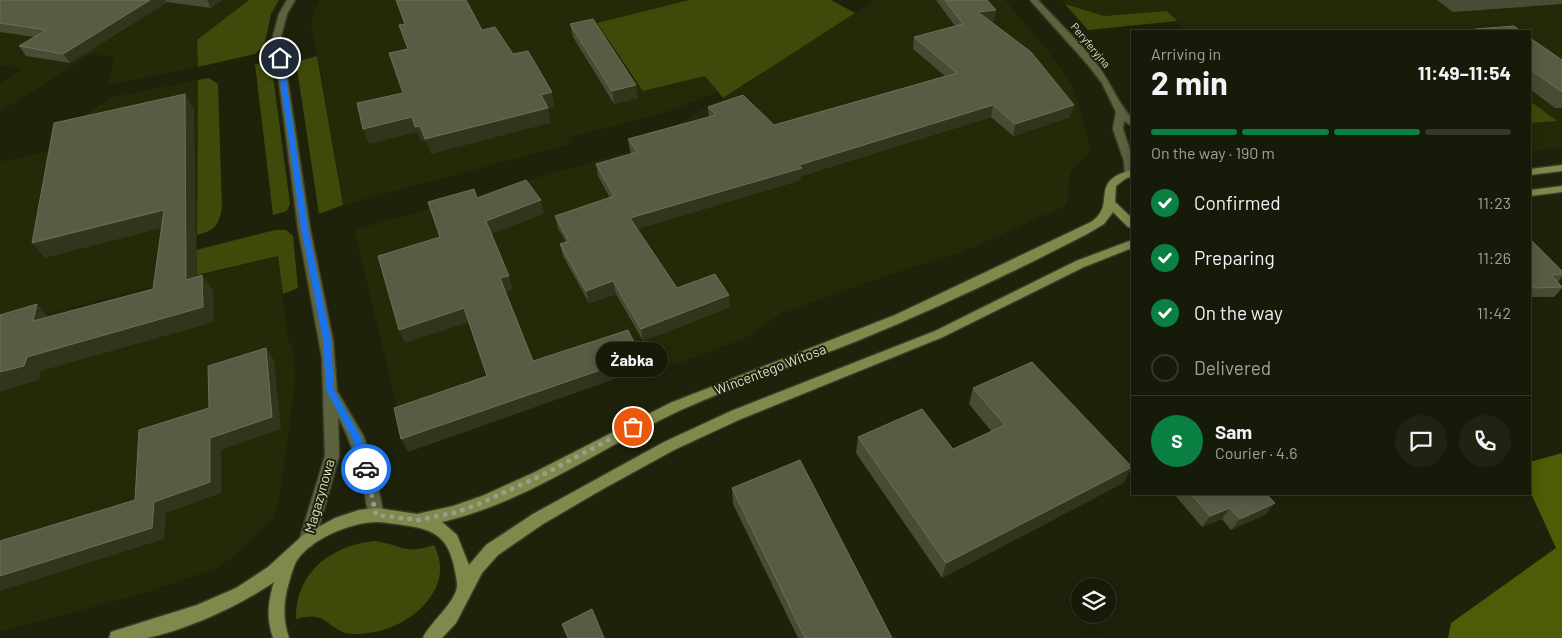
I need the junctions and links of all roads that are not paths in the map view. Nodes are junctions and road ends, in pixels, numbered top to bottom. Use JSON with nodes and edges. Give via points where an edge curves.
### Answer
{"nodes":[{"id":1,"x":291,"y":0,"type":"edge"},
{"id":2,"x":1034,"y":0,"type":"edge"},
{"id":3,"x":1121,"y":112,"type":"junction"},
{"id":4,"x":1131,"y":122,"type":"edge"},
{"id":5,"x":1562,"y":168,"type":"edge"},
{"id":6,"x":1531,"y":172,"type":"edge"},
{"id":7,"x":1131,"y":173,"type":"edge"},
{"id":8,"x":1562,"y":189,"type":"edge"},
{"id":9,"x":1531,"y":193,"type":"edge"},
{"id":10,"x":1109,"y":203,"type":"junction"},
{"id":11,"x":1131,"y":223,"type":"edge"},
{"id":12,"x":1131,"y":244,"type":"edge"},
{"id":13,"x":330,"y":390,"type":"junction"},
{"id":14,"x":376,"y":515,"type":"junction"},
{"id":15,"x":419,"y":520,"type":"junction"},
{"id":16,"x":306,"y":541,"type":"junction"},
{"id":17,"x":290,"y":558,"type":"junction"},
{"id":18,"x":466,"y":588,"type":"junction"},
{"id":19,"x":117,"y":638,"type":"edge"},
{"id":20,"x":281,"y":638,"type":"edge"},
{"id":21,"x":432,"y":638,"type":"edge"}],
"edges":[{"from":1,"to":13,"type":"street","name":"Magazynowa","via":[[277,36],[304,228],[327,340]]},
{"from":2,"to":3,"type":"street","name":"Peryferyjna","via":[[1092,64]]},
{"from":3,"to":4,"type":"street","name":"Peryferyjna"},
{"from":3,"to":7,"type":"street","name":"Peryferyjna","via":[[1118,129]]},
{"from":5,"to":6,"type":"main road"},
{"from":7,"to":10,"type":"main road","name":"Wincentego Witosa","via":[[1112,184]]},
{"from":8,"to":9,"type":"main road"},
{"from":10,"to":11,"type":"main road"},
{"from":10,"to":15,"type":"main road","name":"Wincentego Witosa","via":[[1103,219],[1063,242],[876,328],[676,406],[479,504]]},
{"from":12,"to":18,"type":"main road","via":[[1080,264],[939,334],[736,415],[669,446],[538,519],[492,550],[476,568]]},
{"from":13,"to":14,"type":"street","name":"Magazynowa","via":[[357,437]]},
{"from":13,"to":16,"type":"street","name":"Magazynowa","via":[[330,465]]},
{"from":14,"to":15,"type":"main road"},
{"from":14,"to":16,"type":"main road","via":[[345,521]]},
{"from":15,"to":18,"type":"main road","via":[[440,528],[455,543]]},
{"from":16,"to":17,"type":"main road"},
{"from":17,"to":19,"type":"main road","via":[[258,584],[222,603],[173,622]]},
{"from":17,"to":20,"type":"main road","via":[[275,611]]},
{"from":18,"to":21,"type":"main road","via":[[450,617]]}]}
